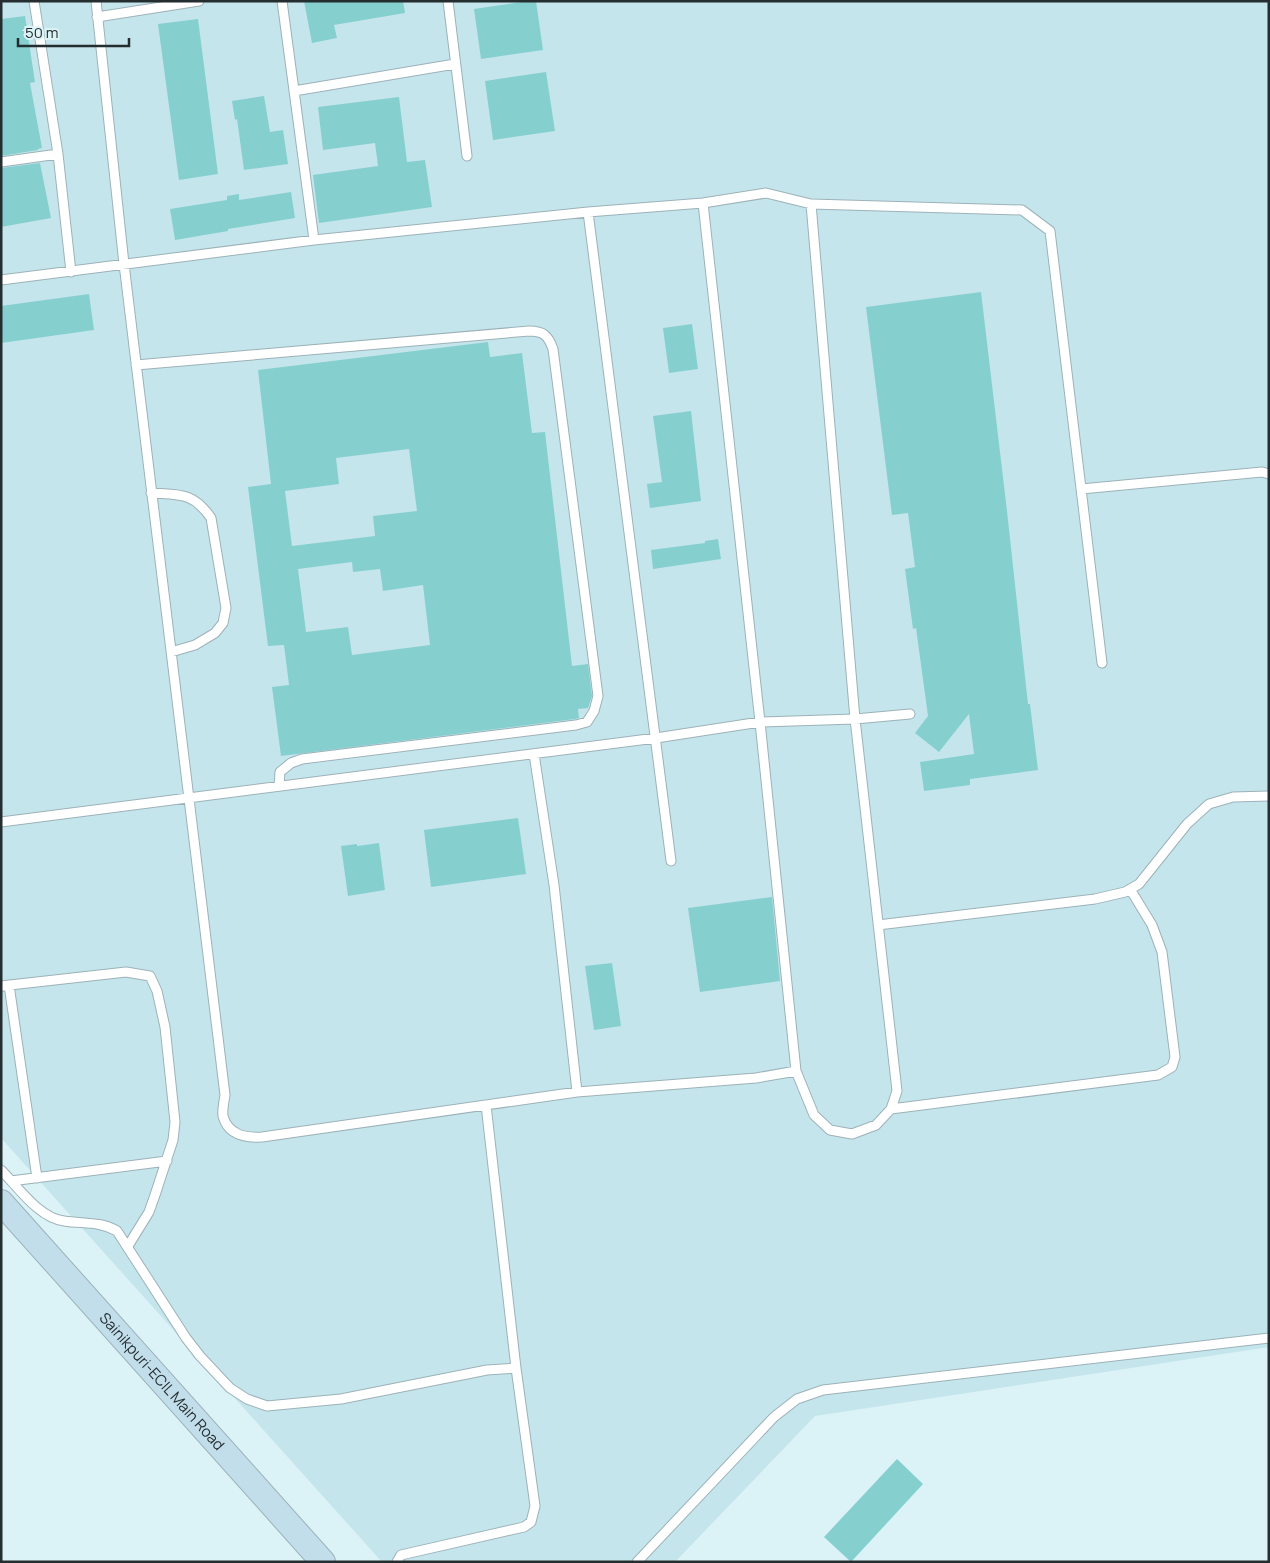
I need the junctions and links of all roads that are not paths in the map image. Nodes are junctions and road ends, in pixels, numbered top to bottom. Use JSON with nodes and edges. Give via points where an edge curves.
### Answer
{"nodes":[{"id":1,"x":34,"y":1,"type":"edge"},
{"id":2,"x":96,"y":1,"type":"edge"},
{"id":3,"x":199,"y":1,"type":"edge"},
{"id":4,"x":282,"y":1,"type":"edge"},
{"id":5,"x":448,"y":1,"type":"edge"},
{"id":6,"x":97,"y":16,"type":"junction"},
{"id":7,"x":455,"y":64,"type":"junction"},
{"id":8,"x":294,"y":91,"type":"junction"},
{"id":9,"x":58,"y":154,"type":"junction"},
{"id":10,"x":467,"y":156,"type":"dead end"},
{"id":11,"x":1,"y":162,"type":"edge"},
{"id":12,"x":704,"y":203,"type":"junction"},
{"id":13,"x":811,"y":204,"type":"junction"},
{"id":14,"x":588,"y":212,"type":"junction"},
{"id":15,"x":314,"y":240,"type":"junction"},
{"id":16,"x":124,"y":264,"type":"junction"},
{"id":17,"x":70,"y":272,"type":"junction"},
{"id":18,"x":1,"y":280,"type":"edge"},
{"id":19,"x":136,"y":365,"type":"junction"},
{"id":20,"x":1269,"y":474,"type":"edge"},
{"id":21,"x":1081,"y":489,"type":"junction"},
{"id":22,"x":151,"y":493,"type":"junction"},
{"id":23,"x":171,"y":652,"type":"junction"},
{"id":24,"x":1102,"y":663,"type":"dead end"},
{"id":25,"x":910,"y":714,"type":"dead end"},
{"id":26,"x":854,"y":719,"type":"junction"},
{"id":27,"x":760,"y":722,"type":"junction"},
{"id":28,"x":656,"y":738,"type":"junction"},
{"id":29,"x":534,"y":754,"type":"junction"},
{"id":30,"x":279,"y":786,"type":"junction"},
{"id":31,"x":1269,"y":796,"type":"edge"},
{"id":32,"x":189,"y":798,"type":"junction"},
{"id":33,"x":1,"y":822,"type":"edge"},
{"id":34,"x":671,"y":861,"type":"dead end"},
{"id":35,"x":1130,"y":889,"type":"junction"},
{"id":36,"x":878,"y":925,"type":"junction"},
{"id":37,"x":5,"y":986,"type":"edge"},
{"id":38,"x":796,"y":1071,"type":"junction"},
{"id":39,"x":577,"y":1092,"type":"junction"},
{"id":40,"x":486,"y":1105,"type":"junction"},
{"id":41,"x":891,"y":1109,"type":"junction"},
{"id":42,"x":167,"y":1161,"type":"junction"},
{"id":43,"x":1,"y":1170,"type":"edge"},
{"id":44,"x":37,"y":1178,"type":"junction"},
{"id":45,"x":6,"y":1192,"type":"edge"},
{"id":46,"x":128,"y":1246,"type":"junction"},
{"id":47,"x":1269,"y":1338,"type":"edge"},
{"id":48,"x":516,"y":1368,"type":"junction"},
{"id":49,"x":323,"y":1562,"type":"edge"},
{"id":50,"x":397,"y":1562,"type":"edge"},
{"id":51,"x":637,"y":1562,"type":"edge"}],
"edges":[{"from":1,"to":9,"type":"lane"},
{"from":2,"to":6,"type":"lane"},
{"from":3,"to":6,"type":"lane"},
{"from":4,"to":8,"type":"lane"},
{"from":5,"to":7,"type":"lane"},
{"from":6,"to":16,"type":"lane"},
{"from":7,"to":8,"type":"lane"},
{"from":7,"to":10,"type":"lane"},
{"from":8,"to":15,"type":"lane"},
{"from":9,"to":11,"type":"lane"},
{"from":9,"to":17,"type":"lane"},
{"from":12,"to":13,"type":"lane","via":[[766,193]]},
{"from":12,"to":14,"type":"lane"},
{"from":12,"to":27,"type":"lane"},
{"from":13,"to":21,"type":"lane","via":[[1022,210],[1050,231]]},
{"from":13,"to":26,"type":"lane"},
{"from":14,"to":15,"type":"lane"},
{"from":14,"to":28,"type":"lane"},
{"from":15,"to":16,"type":"lane"},
{"from":16,"to":17,"type":"lane"},
{"from":16,"to":19,"type":"lane"},
{"from":17,"to":18,"type":"lane"},
{"from":19,"to":22,"type":"lane"},
{"from":19,"to":30,"type":"lane","via":[[529,331],[540,331],[549,339],[553,349],[598,696],[594,711],[587,722],[576,725],[302,759],[280,772]]},
{"from":20,"to":21,"type":"lane","via":[[1262,472]]},
{"from":21,"to":24,"type":"lane"},
{"from":22,"to":23,"type":"lane"},
{"from":22,"to":23,"type":"lane","via":[[188,496],[204,507],[211,518],[226,608],[223,624],[215,633],[195,645]]},
{"from":23,"to":32,"type":"lane"},
{"from":25,"to":26,"type":"lane"},
{"from":26,"to":27,"type":"lane"},
{"from":26,"to":36,"type":"lane"},
{"from":27,"to":28,"type":"lane"},
{"from":27,"to":38,"type":"lane"},
{"from":28,"to":29,"type":"lane"},
{"from":28,"to":34,"type":"lane"},
{"from":29,"to":30,"type":"lane"},
{"from":29,"to":39,"type":"lane","via":[[554,885]]},
{"from":30,"to":32,"type":"lane"},
{"from":31,"to":35,"type":"lane","via":[[1233,797],[1209,804],[1187,824],[1139,884]]},
{"from":32,"to":33,"type":"lane"},
{"from":32,"to":40,"type":"lane","via":[[225,1096],[223,1115],[228,1126],[237,1135],[262,1138]]},
{"from":35,"to":36,"type":"lane","via":[[1095,899]]},
{"from":35,"to":41,"type":"lane","via":[[1152,924],[1162,952],[1175,1057],[1172,1067],[1158,1075]]},
{"from":36,"to":41,"type":"lane","via":[[897,1091]]},
{"from":37,"to":42,"type":"lane","via":[[126,972],[150,976],[165,1027],[175,1122]]},
{"from":37,"to":44,"type":"lane"},
{"from":38,"to":39,"type":"lane","via":[[756,1078]]},
{"from":38,"to":41,"type":"lane","via":[[814,1115],[830,1130],[852,1134],[876,1125]]},
{"from":39,"to":40,"type":"lane"},
{"from":40,"to":48,"type":"lane"},
{"from":42,"to":44,"type":"lane"},
{"from":42,"to":46,"type":"lane","via":[[148,1212]]},
{"from":43,"to":45,"type":"lane"},
{"from":44,"to":45,"type":"lane"},
{"from":45,"to":46,"type":"lane","via":[[62,1221],[108,1226],[117,1231]]},
{"from":45,"to":49,"type":"street","name":"Sainikpuri-ECIL Main Road"},
{"from":46,"to":48,"type":"lane","via":[[200,1356],[230,1388],[267,1406],[340,1399],[487,1370]]},
{"from":47,"to":51,"type":"lane","via":[[823,1390],[797,1399],[774,1417]]},
{"from":48,"to":50,"type":"lane","via":[[534,1506],[531,1522],[524,1527],[401,1555]]}]}
